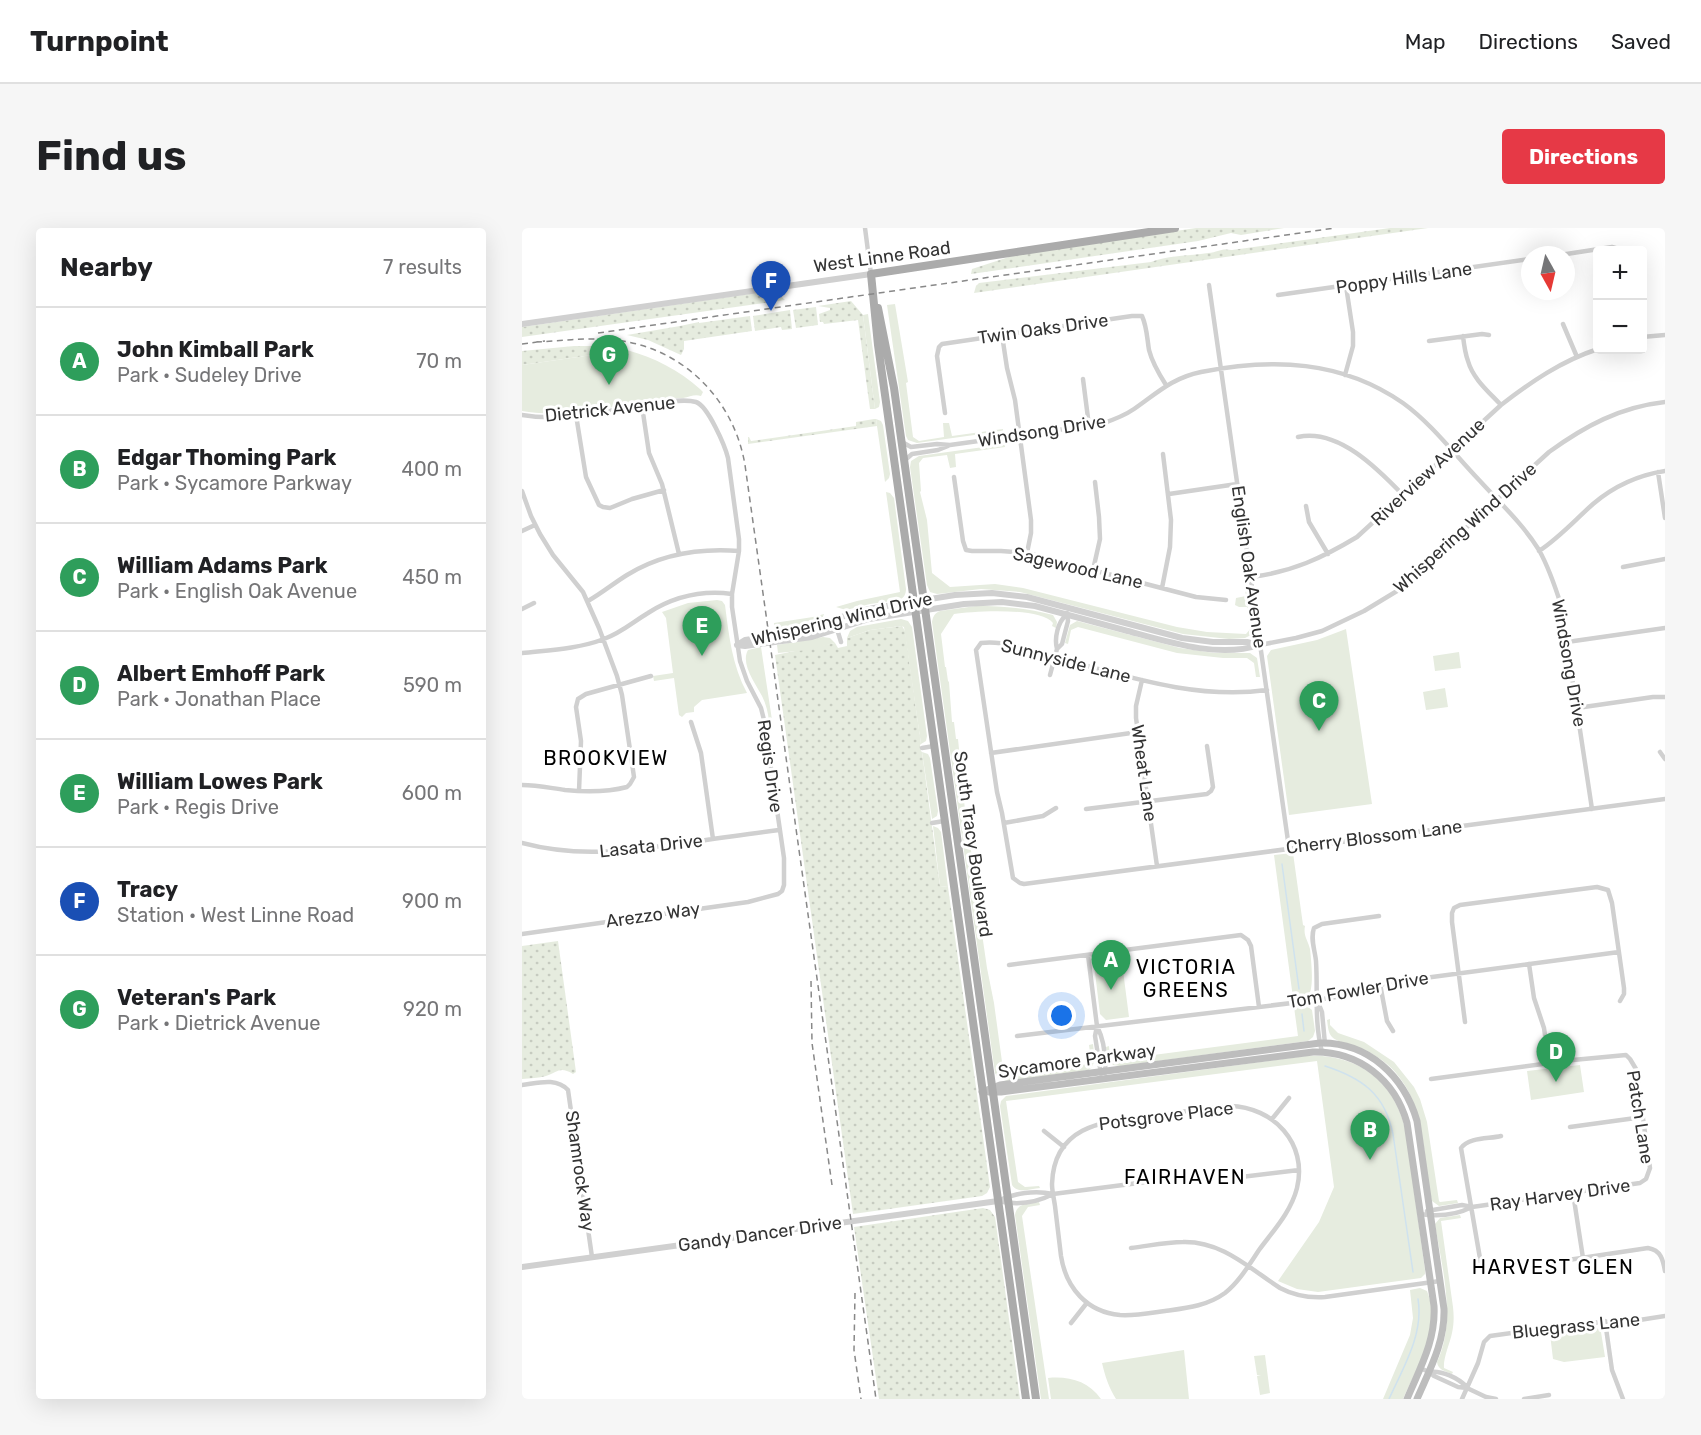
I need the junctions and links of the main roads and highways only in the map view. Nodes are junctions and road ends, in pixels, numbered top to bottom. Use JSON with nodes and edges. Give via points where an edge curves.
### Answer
{"nodes":[{"id":1,"x":1176,"y":228,"type":"edge"},
{"id":2,"x":871,"y":274,"type":"joint"},
{"id":3,"x":874,"y":294,"type":"junction"},
{"id":4,"x":1103,"y":1074,"type":"junction"},
{"id":5,"x":993,"y":1090,"type":"junction"},
{"id":6,"x":982,"y":1092,"type":"junction"},
{"id":7,"x":1026,"y":1399,"type":"edge"},
{"id":8,"x":1036,"y":1399,"type":"edge"},
{"id":9,"x":1407,"y":1399,"type":"edge"},
{"id":10,"x":1417,"y":1399,"type":"edge"}],
"edges":[{"from":1,"to":2,"type":"main road","name":"West Linne Road"},
{"from":2,"to":3,"type":"main road","name":"South Tracy Boulevard"},
{"from":3,"to":5,"type":"main road","name":"South Tracy Boulevard","via":[[889,355]]},
{"from":3,"to":6,"type":"main road","name":"South Tracy Boulevard"},
{"from":4,"to":5,"type":"main road","name":"Sycamore Parkway"},
{"from":4,"to":9,"type":"main road","name":"Sycamore Parkway","via":[[1322,1052],[1364,1064],[1388,1084],[1407,1124],[1434,1315],[1429,1348]]},
{"from":4,"to":10,"type":"main road","name":"Sycamore Parkway","via":[[1323,1043],[1352,1048],[1391,1073],[1404,1089],[1417,1120],[1444,1309],[1440,1345]]},
{"from":5,"to":6,"type":"main road","name":"Sycamore Parkway"},
{"from":5,"to":8,"type":"main road","name":"South Tracy Boulevard"},
{"from":6,"to":7,"type":"main road","name":"South Tracy Boulevard"}]}
